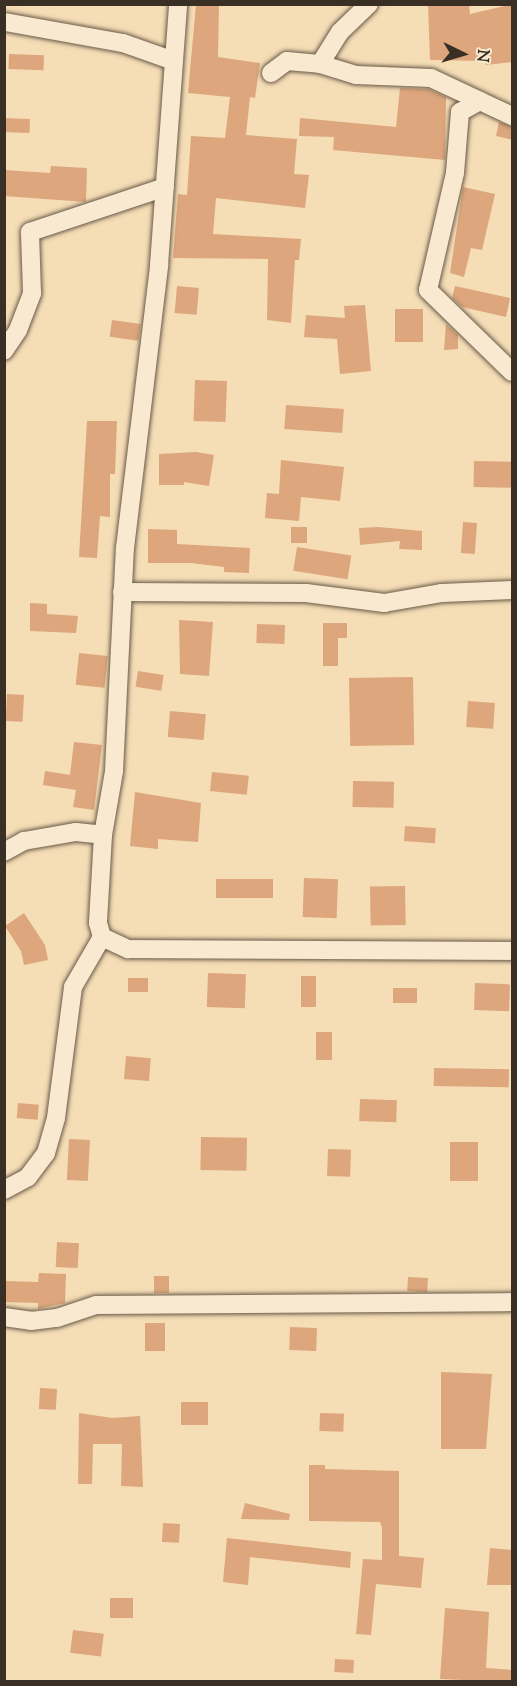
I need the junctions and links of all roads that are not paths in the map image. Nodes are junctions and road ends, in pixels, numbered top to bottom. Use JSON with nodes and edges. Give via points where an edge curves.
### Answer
{"nodes":[{"id":1,"x":178,"y":4,"type":"edge"},
{"id":2,"x":369,"y":4,"type":"edge"},
{"id":3,"x":5,"y":22,"type":"edge"},
{"id":4,"x":174,"y":61,"type":"junction"},
{"id":5,"x":320,"y":64,"type":"junction"},
{"id":6,"x":271,"y":73,"type":"dead end"},
{"id":7,"x":480,"y":101,"type":"junction"},
{"id":8,"x":513,"y":116,"type":"edge"},
{"id":9,"x":165,"y":187,"type":"junction"},
{"id":10,"x":4,"y":351,"type":"edge"},
{"id":11,"x":513,"y":372,"type":"edge"},
{"id":12,"x":513,"y":590,"type":"edge"},
{"id":13,"x":122,"y":592,"type":"junction"},
{"id":14,"x":103,"y":835,"type":"junction"},
{"id":15,"x":4,"y":852,"type":"edge"},
{"id":16,"x":102,"y":937,"type":"junction"},
{"id":17,"x":513,"y":951,"type":"edge"},
{"id":18,"x":4,"y":1190,"type":"edge"},
{"id":19,"x":513,"y":1302,"type":"edge"},
{"id":20,"x":4,"y":1317,"type":"edge"}],
"edges":[{"from":1,"to":4,"type":"street"},
{"from":2,"to":5,"type":"street","via":[[340,32]]},
{"from":3,"to":4,"type":"street","via":[[123,43]]},
{"from":4,"to":9,"type":"street"},
{"from":5,"to":6,"type":"street","via":[[287,61]]},
{"from":5,"to":7,"type":"street","via":[[356,75],[431,78]]},
{"from":7,"to":8,"type":"street"},
{"from":7,"to":11,"type":"street","via":[[460,112],[455,173],[428,290]]},
{"from":9,"to":10,"type":"street","via":[[30,232],[32,293],[18,330]]},
{"from":9,"to":13,"type":"street"},
{"from":12,"to":13,"type":"street","via":[[442,593],[384,603],[306,593]]},
{"from":13,"to":14,"type":"street","via":[[114,771]]},
{"from":14,"to":15,"type":"street","via":[[76,832],[24,841]]},
{"from":14,"to":16,"type":"street","via":[[98,923]]},
{"from":16,"to":17,"type":"street","via":[[128,949],[157,950]]},
{"from":16,"to":18,"type":"street","via":[[73,987],[56,1118],[46,1153],[28,1177]]},
{"from":19,"to":20,"type":"street","via":[[96,1305],[57,1318],[31,1321]]}]}
